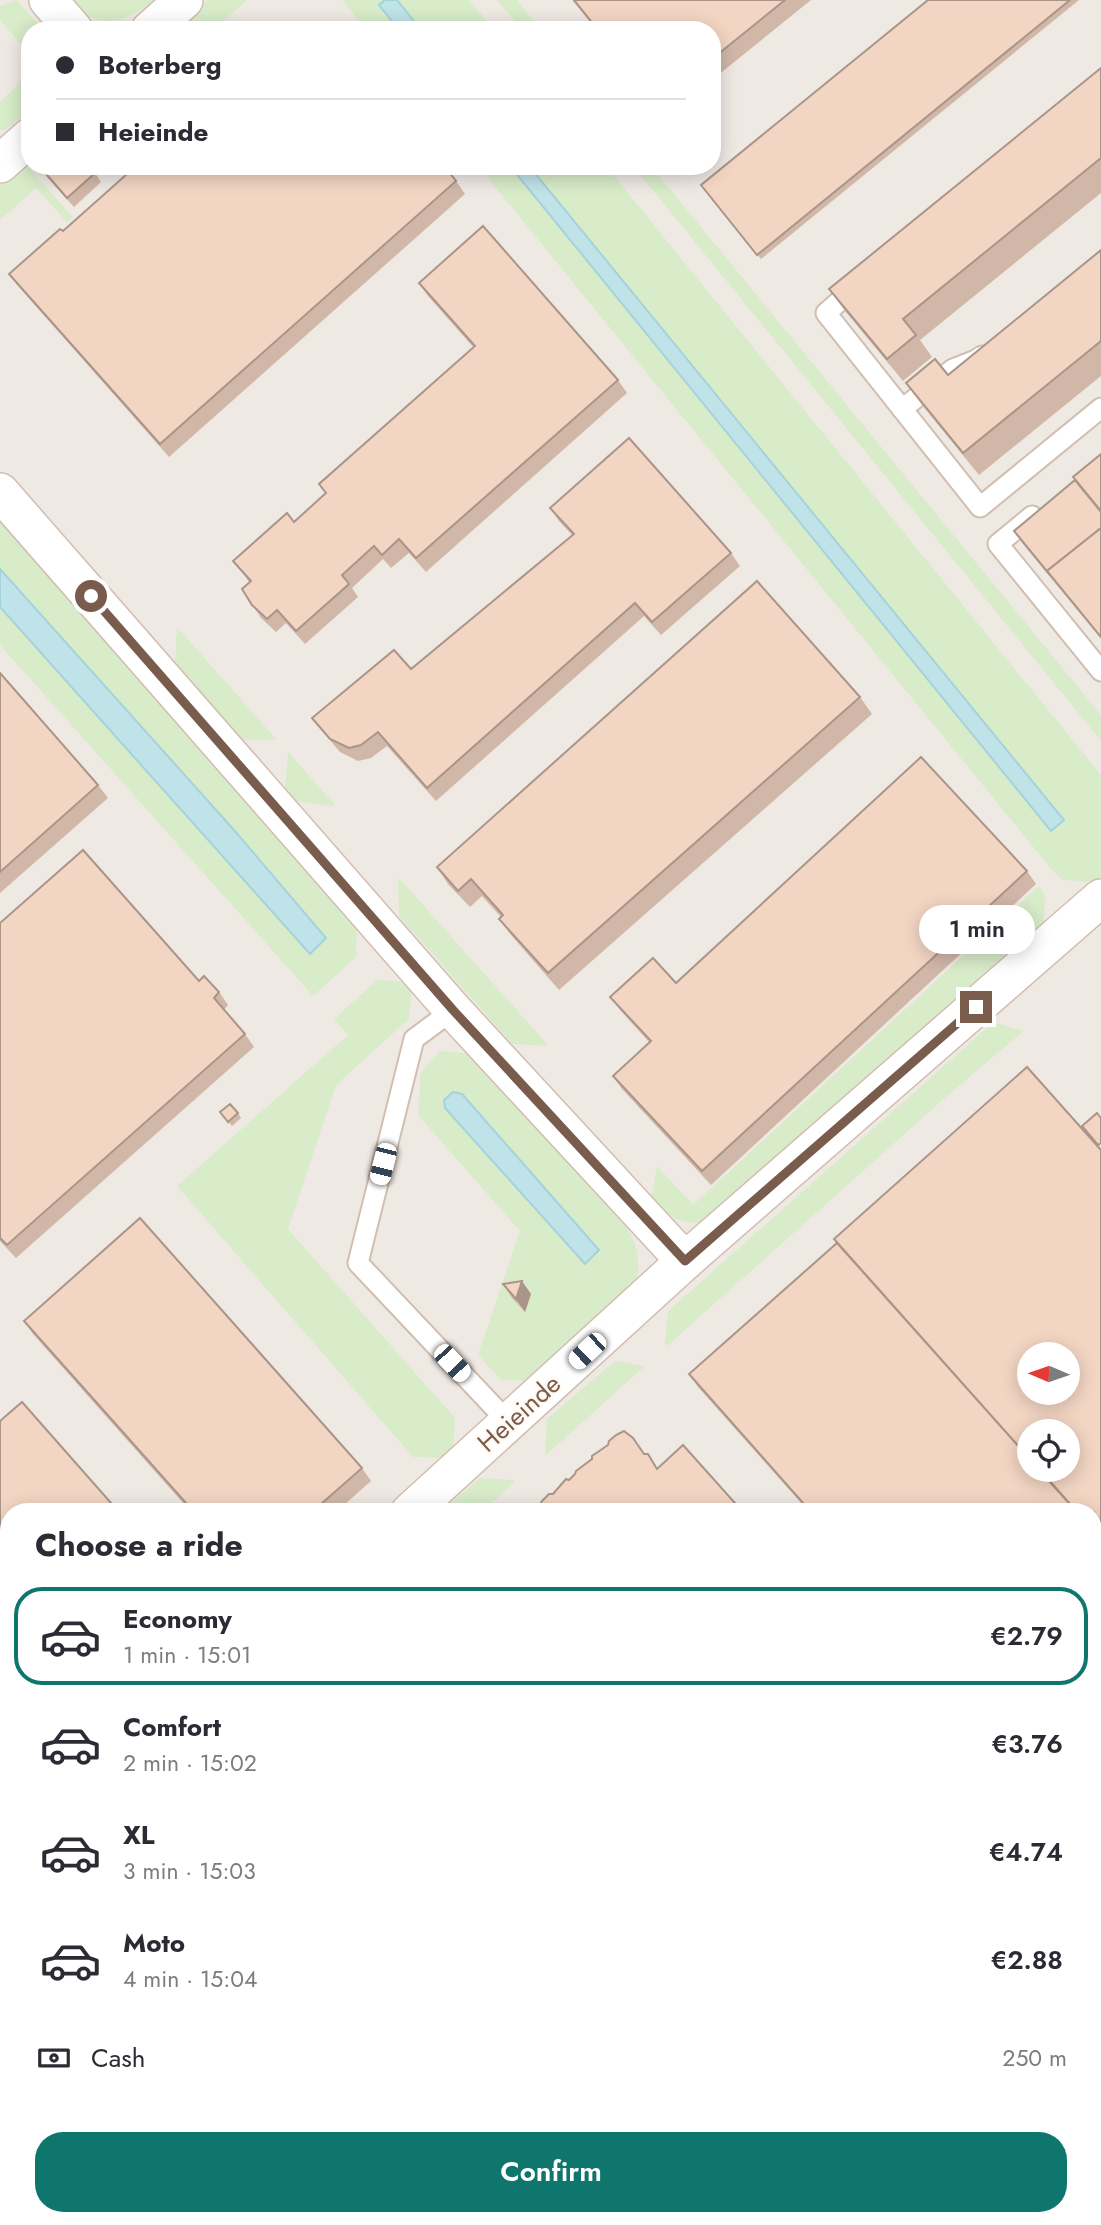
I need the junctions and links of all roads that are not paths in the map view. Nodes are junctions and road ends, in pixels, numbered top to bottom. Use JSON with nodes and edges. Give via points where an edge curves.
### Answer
{"nodes":[{"id":1,"x":48,"y":0,"type":"edge"},
{"id":2,"x":184,"y":0,"type":"edge"},
{"id":3,"x":66,"y":21,"type":"edge"},
{"id":4,"x":160,"y":21,"type":"edge"},
{"id":5,"x":21,"y":145,"type":"edge"},
{"id":6,"x":0,"y":164,"type":"edge"},
{"id":7,"x":868,"y":277,"type":"edge"},
{"id":8,"x":997,"y":344,"type":"edge"},
{"id":9,"x":1101,"y":408,"type":"edge"},
{"id":10,"x":902,"y":409,"type":"junction"},
{"id":11,"x":0,"y":492,"type":"edge"},
{"id":12,"x":1050,"y":502,"type":"edge"},
{"id":13,"x":1101,"y":671,"type":"edge"},
{"id":14,"x":1101,"y":898,"type":"edge"},
{"id":15,"x":453,"y":1010,"type":"junction"},
{"id":16,"x":685,"y":1261,"type":"junction"},
{"id":17,"x":509,"y":1423,"type":"junction"},
{"id":18,"x":420,"y":1503,"type":"edge"}],
"edges":[{"from":1,"to":3,"type":"street"},
{"from":2,"to":4,"type":"street"},
{"from":5,"to":6,"type":"street"},
{"from":7,"to":10,"type":"lane","via":[[826,313]]},
{"from":8,"to":10,"type":"lane","via":[[976,360],[953,369]]},
{"from":9,"to":10,"type":"lane","via":[[979,507]]},
{"from":11,"to":15,"type":"street"},
{"from":12,"to":13,"type":"lane","via":[[998,544]]},
{"from":14,"to":16,"type":"street","name":"Heieinde"},
{"from":15,"to":16,"type":"street"},
{"from":15,"to":17,"type":"lane","via":[[414,1039],[358,1263]]},
{"from":16,"to":17,"type":"street","name":"Heieinde"},
{"from":17,"to":18,"type":"street","name":"Heieinde"}]}
